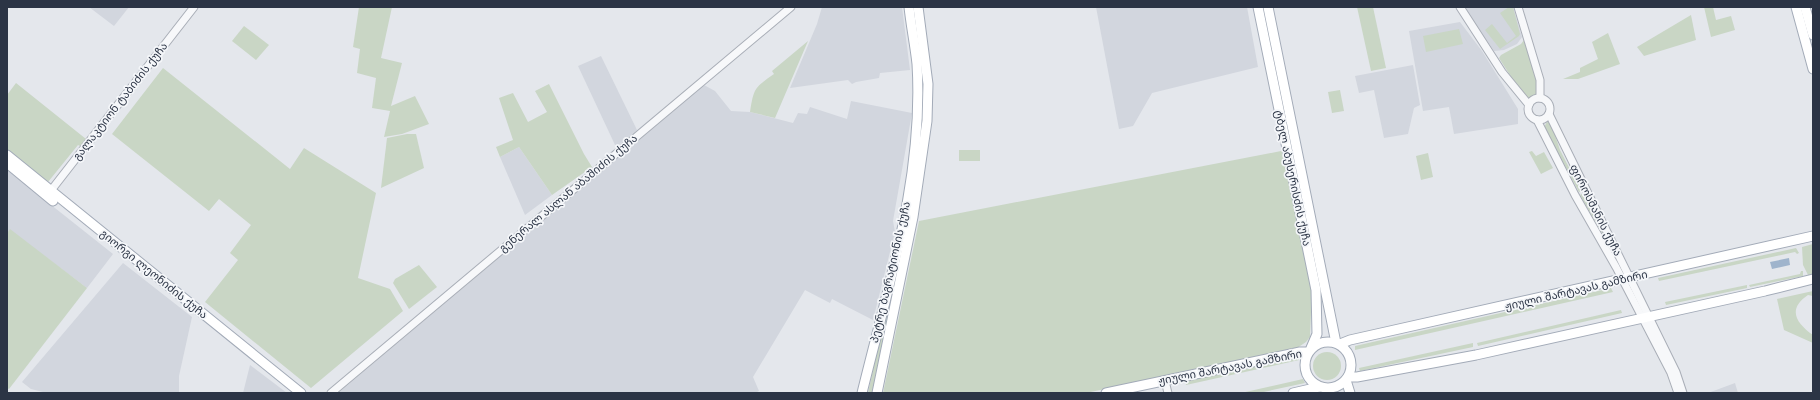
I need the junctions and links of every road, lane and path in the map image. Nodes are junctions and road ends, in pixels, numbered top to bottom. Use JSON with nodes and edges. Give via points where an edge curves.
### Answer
{"nodes":[{"id":1,"x":194,"y":7,"type":"edge"},
{"id":2,"x":791,"y":7,"type":"edge"},
{"id":3,"x":909,"y":7,"type":"edge"},
{"id":4,"x":918,"y":7,"type":"edge"},
{"id":5,"x":1258,"y":7,"type":"edge"},
{"id":6,"x":1268,"y":7,"type":"edge"},
{"id":7,"x":1460,"y":7,"type":"edge"},
{"id":8,"x":1518,"y":7,"type":"edge"},
{"id":9,"x":1796,"y":7,"type":"edge"},
{"id":10,"x":1805,"y":7,"type":"edge"},
{"id":11,"x":1813,"y":35,"type":"edge"},
{"id":12,"x":1813,"y":68,"type":"edge"},
{"id":13,"x":1540,"y":98,"type":"junction"},
{"id":14,"x":1529,"y":105,"type":"junction"},
{"id":15,"x":1549,"y":114,"type":"junction"},
{"id":16,"x":1538,"y":120,"type":"junction"},
{"id":17,"x":7,"y":155,"type":"edge"},
{"id":18,"x":7,"y":163,"type":"edge"},
{"id":19,"x":49,"y":193,"type":"junction"},
{"id":20,"x":1813,"y":236,"type":"edge"},
{"id":21,"x":1626,"y":279,"type":"junction"},
{"id":22,"x":1813,"y":279,"type":"edge"},
{"id":23,"x":1645,"y":318,"type":"junction"},
{"id":24,"x":1338,"y":344,"type":"junction"},
{"id":25,"x":1310,"y":350,"type":"junction"},
{"id":26,"x":1347,"y":378,"type":"junction"},
{"id":27,"x":346,"y":379,"type":"junction"},
{"id":28,"x":1165,"y":381,"type":"junction"},
{"id":29,"x":1324,"y":390,"type":"edge"},
{"id":30,"x":290,"y":393,"type":"edge"},
{"id":31,"x":301,"y":393,"type":"edge"},
{"id":32,"x":331,"y":393,"type":"edge"},
{"id":33,"x":335,"y":393,"type":"edge"},
{"id":34,"x":862,"y":393,"type":"edge"},
{"id":35,"x":877,"y":393,"type":"edge"},
{"id":36,"x":1106,"y":393,"type":"edge"},
{"id":37,"x":1168,"y":393,"type":"edge"},
{"id":38,"x":1293,"y":393,"type":"edge"},
{"id":39,"x":1350,"y":393,"type":"edge"},
{"id":40,"x":1678,"y":393,"type":"edge"},
{"id":41,"x":1683,"y":393,"type":"edge"}],
"edges":[{"from":1,"to":19,"type":"street","name":"გალაკტიონ ტაბიძის ქუჩა"},
{"from":2,"to":27,"type":"street","name":"გენერალ ასლან აბაშიძის ქუჩა"},
{"from":3,"to":34,"type":"main road","name":"პეტრე ბაგრატიონის ქუჩა","via":[[917,64],[911,172],[905,219]]},
{"from":4,"to":35,"type":"main road","name":"პეტრე ბაგრატიონის ქუჩა","via":[[928,84],[927,121],[913,217]]},
{"from":5,"to":25,"type":"main road","name":"ტბელ აბუსერისძის ქუჩა","via":[[1316,290],[1317,334]]},
{"from":6,"to":24,"type":"main road","name":"ტბელ აბუსერისძის ქუჩა"},
{"from":7,"to":14,"type":"street","via":[[1502,72]]},
{"from":8,"to":13,"type":"street","via":[[1540,80]]},
{"from":9,"to":12,"type":"main road"},
{"from":10,"to":11,"type":"main road"},
{"from":13,"to":14,"type":"street","via":[[1532,100]]},
{"from":13,"to":15,"type":"street","via":[[1544,98],[1549,104]]},
{"from":14,"to":16,"type":"street","via":[[1530,115]]},
{"from":15,"to":16,"type":"street"},
{"from":15,"to":21,"type":"street","name":"ფიროსმანის ქუჩა"},
{"from":16,"to":21,"type":"street","name":"ფიროსმანის ქუჩა","via":[[1577,199]]},
{"from":17,"to":19,"type":"main road","name":"გიორგი ლეონიძის ქუჩა"},
{"from":18,"to":19,"type":"main road","name":"გიორგი ლეონიძის ქუჩა"},
{"from":19,"to":30,"type":"main road","name":"გიორგი ლეონიძის ქუჩა"},
{"from":19,"to":31,"type":"main road","name":"გიორგი ლეონიძის ქუჩა"},
{"from":20,"to":21,"type":"main road","name":"ჟიული შარტავას გამზირი"},
{"from":21,"to":23,"type":"street","name":"ფიროსმანის ქუჩა"},
{"from":21,"to":24,"type":"main road","name":"ჟიული შარტავას გამზირი"},
{"from":22,"to":23,"type":"main road"},
{"from":23,"to":26,"type":"main road","via":[[1476,355]]},
{"from":23,"to":40,"type":"street","name":"ფიროსმანის ქუჩა"},
{"from":23,"to":41,"type":"street","name":"ფიროსმანის ქუჩა","via":[[1676,372]]},
{"from":24,"to":25,"type":"main road","via":[[1328,341],[1318,343]]},
{"from":24,"to":26,"type":"main road","via":[[1349,354],[1351,361]]},
{"from":25,"to":28,"type":"main road","name":"ჟიული შარტავას გამზირი"},
{"from":25,"to":29,"type":"main road","via":[[1304,368],[1312,383]]},
{"from":26,"to":29,"type":"main road","via":[[1340,385]]},
{"from":26,"to":39,"type":"main road"},
{"from":27,"to":32,"type":"street","name":"გენერალ ასლან აბაშიძის ქუჩა"},
{"from":27,"to":33,"type":"street","name":"გენერალ ასლან აბაშიძის ქუჩა"},
{"from":28,"to":36,"type":"main road","name":"ჟიული შარტავას გამზირი"},
{"from":28,"to":37,"type":"street"},
{"from":29,"to":38,"type":"main road"}]}
